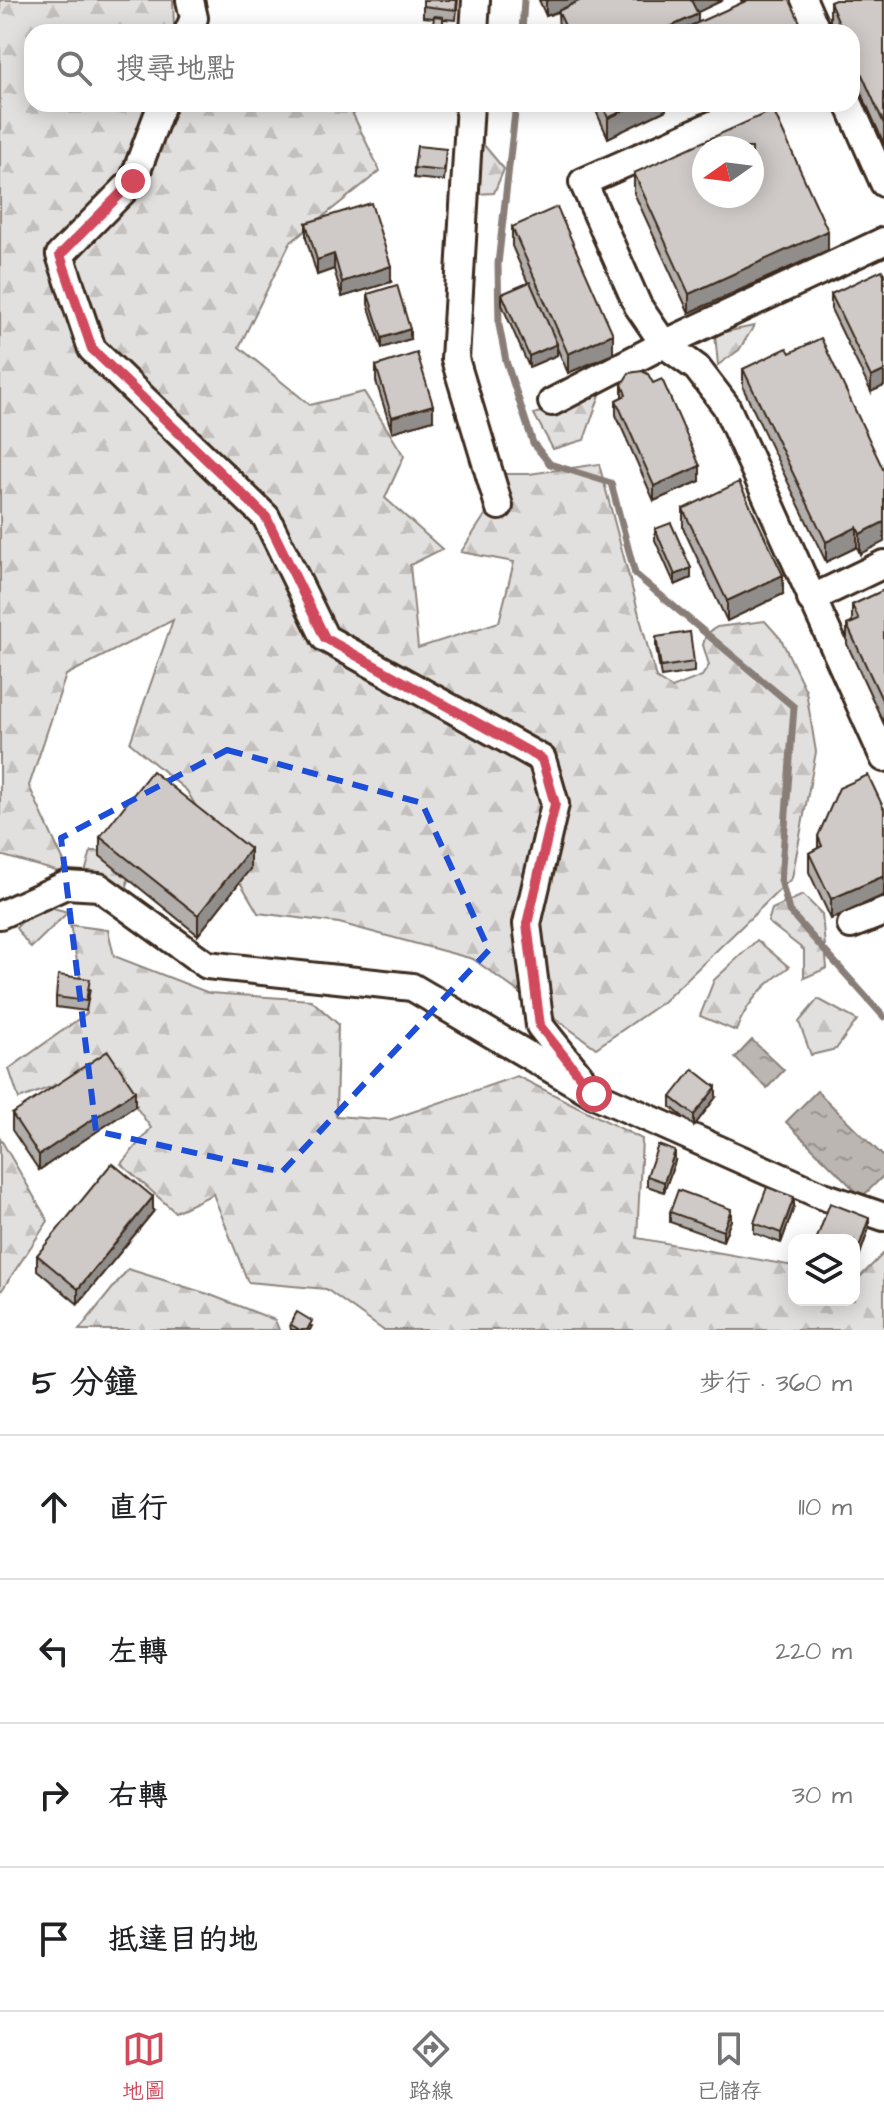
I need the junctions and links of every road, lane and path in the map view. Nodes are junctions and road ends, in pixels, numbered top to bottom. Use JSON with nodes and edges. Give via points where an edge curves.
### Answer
{"nodes":[{"id":1,"x":190,"y":0,"type":"edge"},
{"id":2,"x":476,"y":0,"type":"edge"},
{"id":3,"x":803,"y":0,"type":"edge"},
{"id":4,"x":191,"y":24,"type":"edge"},
{"id":5,"x":474,"y":24,"type":"edge"},
{"id":6,"x":814,"y":24,"type":"edge"},
{"id":7,"x":159,"y":112,"type":"edge"},
{"id":8,"x":470,"y":112,"type":"edge"},
{"id":9,"x":742,"y":112,"type":"edge"},
{"id":10,"x":853,"y":112,"type":"edge"},
{"id":11,"x":884,"y":183,"type":"edge"},
{"id":12,"x":884,"y":241,"type":"edge"},
{"id":13,"x":664,"y":344,"type":"junction"},
{"id":14,"x":552,"y":402,"type":"dead end"},
{"id":15,"x":499,"y":506,"type":"dead end"},
{"id":16,"x":884,"y":564,"type":"edge"},
{"id":17,"x":811,"y":599,"type":"junction"},
{"id":18,"x":884,"y":758,"type":"edge"},
{"id":19,"x":884,"y":912,"type":"edge"},
{"id":20,"x":0,"y":915,"type":"edge"},
{"id":21,"x":851,"y":925,"type":"dead end"},
{"id":22,"x":594,"y":1094,"type":"junction"},
{"id":23,"x":884,"y":1217,"type":"edge"}],
"edges":[{"from":1,"to":4,"type":"lane"},
{"from":2,"to":5,"type":"lane"},
{"from":3,"to":6,"type":"lane"},
{"from":7,"to":22,"type":"lane","via":[[133,181],[60,255],[92,349],[266,517],[325,638],[542,759],[555,804],[527,924],[540,1026]]},
{"from":8,"to":15,"type":"lane","via":[[455,359]]},
{"from":9,"to":13,"type":"lane","via":[[583,182],[638,306]]},
{"from":10,"to":11,"type":"lane"},
{"from":12,"to":13,"type":"lane"},
{"from":13,"to":14,"type":"lane"},
{"from":13,"to":17,"type":"lane","via":[[697,368],[726,406]]},
{"from":16,"to":17,"type":"lane"},
{"from":17,"to":18,"type":"lane"},
{"from":19,"to":21,"type":"lane"},
{"from":20,"to":22,"type":"lane","via":[[66,885],[99,887],[207,965],[412,987]]},
{"from":22,"to":23,"type":"lane","via":[[823,1196]]}]}
